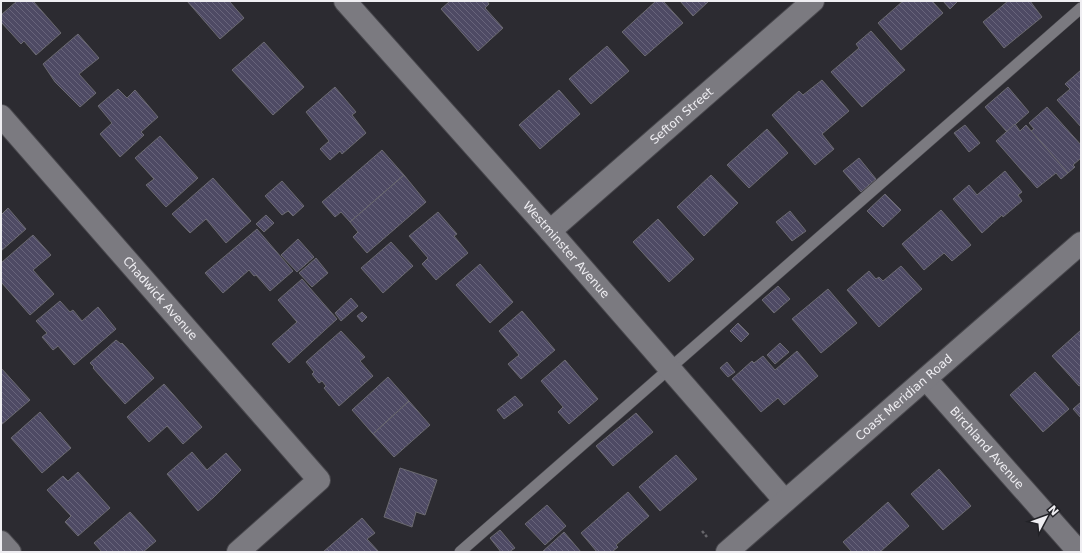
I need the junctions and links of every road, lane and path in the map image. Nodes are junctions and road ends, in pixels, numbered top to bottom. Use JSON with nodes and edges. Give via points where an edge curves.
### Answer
{"nodes":[{"id":1,"x":345,"y":1,"type":"edge"},
{"id":2,"x":813,"y":1,"type":"edge"},
{"id":3,"x":1081,"y":8,"type":"edge"},
{"id":4,"x":1,"y":116,"type":"edge"},
{"id":5,"x":550,"y":231,"type":"junction"},
{"id":6,"x":1081,"y":242,"type":"edge"},
{"id":7,"x":669,"y":369,"type":"junction"},
{"id":8,"x":926,"y":379,"type":"junction"},
{"id":9,"x":785,"y":501,"type":"junction"},
{"id":10,"x":702,"y":531,"type":"dead end"},
{"id":11,"x":707,"y":537,"type":"dead end"},
{"id":12,"x":1,"y":542,"type":"edge"},
{"id":13,"x":10,"y":552,"type":"edge"},
{"id":14,"x":238,"y":552,"type":"edge"},
{"id":15,"x":460,"y":552,"type":"edge"},
{"id":16,"x":727,"y":552,"type":"edge"},
{"id":17,"x":1079,"y":552,"type":"edge"}],
"edges":[{"from":1,"to":5,"type":"street","name":"Westminster Avenue"},
{"from":2,"to":5,"type":"street","name":"Sefton Street"},
{"from":3,"to":7,"type":"lane"},
{"from":4,"to":14,"type":"street","name":"Chadwick Avenue","via":[[319,480]]},
{"from":5,"to":7,"type":"street","name":"Westminster Avenue"},
{"from":6,"to":8,"type":"street","name":"Coast Meridian Road"},
{"from":7,"to":9,"type":"street","name":"Westminster Avenue"},
{"from":7,"to":15,"type":"lane"},
{"from":8,"to":9,"type":"street","name":"Coast Meridian Road"},
{"from":8,"to":17,"type":"street","name":"Birchland Avenue"},
{"from":9,"to":16,"type":"street","name":"Coast Meridian Road"},
{"from":10,"to":11,"type":"path"},
{"from":12,"to":13,"type":"street"}]}
